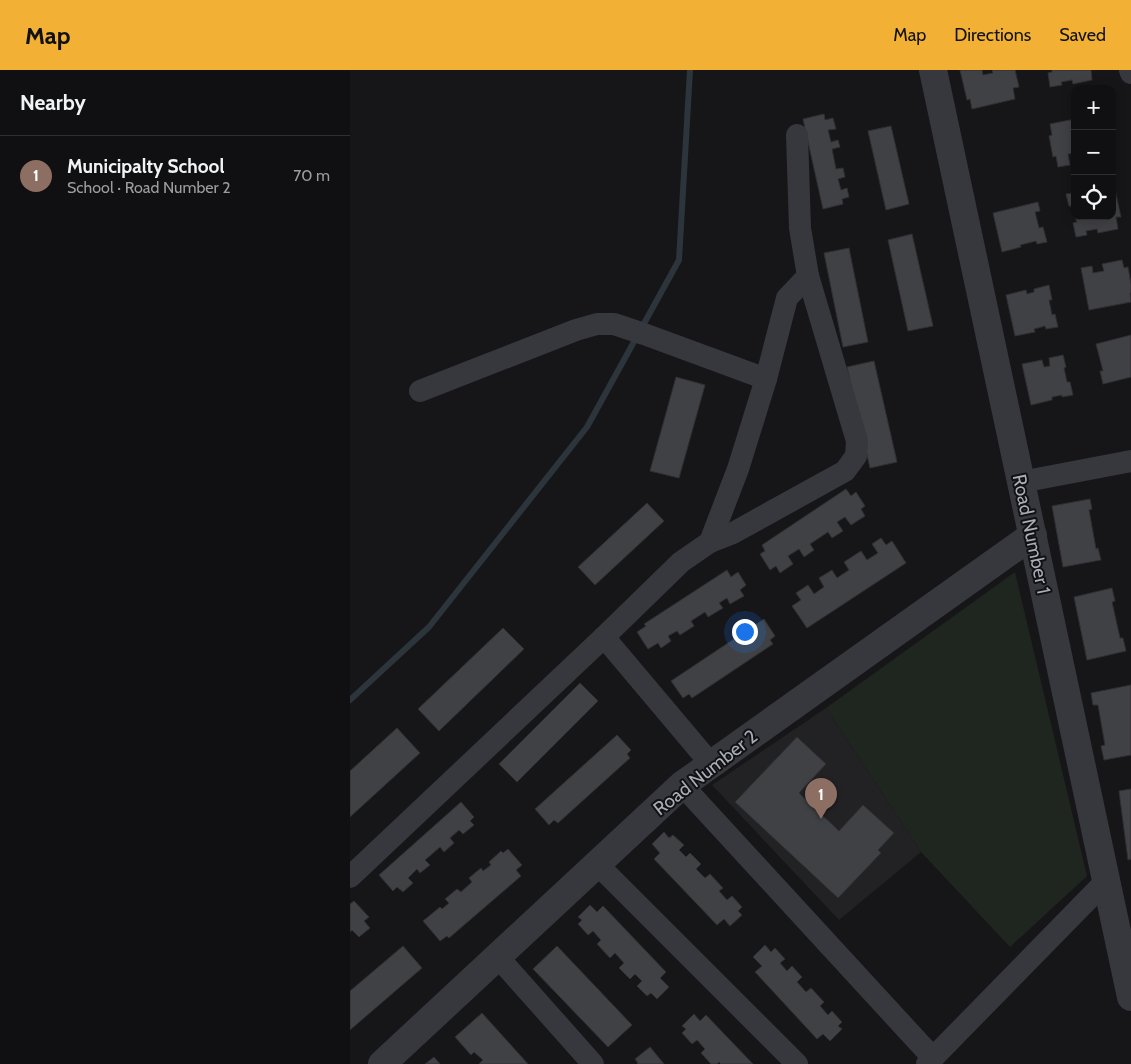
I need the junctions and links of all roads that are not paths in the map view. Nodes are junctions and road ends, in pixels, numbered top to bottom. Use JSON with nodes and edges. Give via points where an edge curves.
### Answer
{"nodes":[{"id":1,"x":933,"y":70,"type":"edge"},
{"id":2,"x":798,"y":135,"type":"dead end"},
{"id":3,"x":808,"y":276,"type":"junction"},
{"id":4,"x":766,"y":379,"type":"junction"},
{"id":5,"x":420,"y":391,"type":"dead end"},
{"id":6,"x":1131,"y":461,"type":"edge"},
{"id":7,"x":1021,"y":482,"type":"junction"},
{"id":8,"x":1033,"y":535,"type":"junction"},
{"id":9,"x":710,"y":542,"type":"junction"},
{"id":10,"x":604,"y":637,"type":"junction"},
{"id":11,"x":711,"y":764,"type":"junction"},
{"id":12,"x":682,"y":785,"type":"junction"},
{"id":13,"x":597,"y":864,"type":"junction"},
{"id":14,"x":350,"y":877,"type":"edge"},
{"id":15,"x":1106,"y":881,"type":"junction"},
{"id":16,"x":497,"y":956,"type":"junction"},
{"id":17,"x":1131,"y":997,"type":"edge"},
{"id":18,"x":930,"y":1061,"type":"edge"},
{"id":19,"x":382,"y":1064,"type":"edge"},
{"id":20,"x":593,"y":1064,"type":"edge"},
{"id":21,"x":797,"y":1064,"type":"edge"}],
"edges":[{"from":1,"to":7,"type":"street","name":"Road Number 1"},
{"from":2,"to":3,"type":"street","via":[[800,228]]},
{"from":3,"to":4,"type":"street","via":[[786,298]]},
{"from":3,"to":9,"type":"street","via":[[857,440],[856,456],[845,471],[740,530]]},
{"from":4,"to":5,"type":"street","via":[[614,324],[597,324]]},
{"from":4,"to":9,"type":"street","via":[[738,469]]},
{"from":6,"to":7,"type":"street"},
{"from":7,"to":8,"type":"street","name":"Road Number 1"},
{"from":8,"to":11,"type":"street","name":"Road Number 2"},
{"from":8,"to":15,"type":"street","name":"Road Number 1"},
{"from":9,"to":10,"type":"street","via":[[681,562]]},
{"from":10,"to":11,"type":"street"},
{"from":10,"to":14,"type":"street"},
{"from":11,"to":12,"type":"street","name":"Road Number 2"},
{"from":12,"to":13,"type":"street","name":"Road Number 2"},
{"from":12,"to":18,"type":"street"},
{"from":13,"to":16,"type":"street","name":"Road Number 2"},
{"from":13,"to":21,"type":"street"},
{"from":15,"to":17,"type":"street","name":"Road Number 1"},
{"from":15,"to":18,"type":"street"},
{"from":16,"to":19,"type":"street","name":"Road Number 2"},
{"from":16,"to":20,"type":"street"}]}
